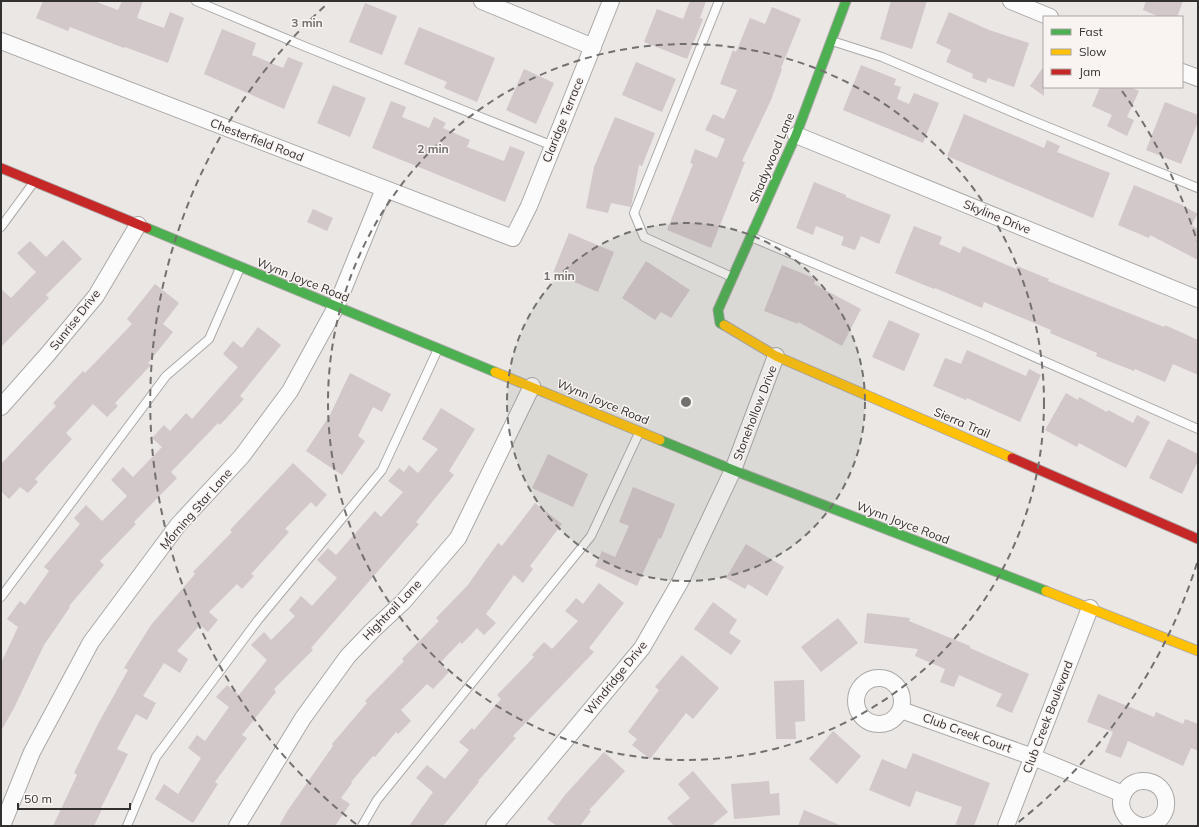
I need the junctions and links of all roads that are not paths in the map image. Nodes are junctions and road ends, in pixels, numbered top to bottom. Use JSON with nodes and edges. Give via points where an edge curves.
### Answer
{"nodes":[{"id":1,"x":196,"y":1,"type":"edge"},
{"id":2,"x":482,"y":1,"type":"edge"},
{"id":3,"x":611,"y":1,"type":"edge"},
{"id":4,"x":719,"y":1,"type":"edge"},
{"id":5,"x":846,"y":1,"type":"edge"},
{"id":6,"x":1011,"y":1,"type":"edge"},
{"id":7,"x":1048,"y":16,"type":"edge"},
{"id":8,"x":1,"y":41,"type":"edge"},
{"id":9,"x":831,"y":41,"type":"junction"},
{"id":10,"x":593,"y":47,"type":"junction"},
{"id":11,"x":1183,"y":72,"type":"edge"},
{"id":12,"x":1198,"y":78,"type":"edge"},
{"id":13,"x":796,"y":135,"type":"junction"},
{"id":14,"x":553,"y":146,"type":"junction"},
{"id":15,"x":1,"y":168,"type":"edge"},
{"id":16,"x":34,"y":181,"type":"junction"},
{"id":17,"x":1198,"y":188,"type":"edge"},
{"id":18,"x":384,"y":189,"type":"junction"},
{"id":19,"x":138,"y":225,"type":"junction"},
{"id":20,"x":1,"y":227,"type":"edge"},
{"id":21,"x":751,"y":237,"type":"junction"},
{"id":22,"x":513,"y":238,"type":"joint"},
{"id":23,"x":240,"y":267,"type":"junction"},
{"id":24,"x":733,"y":278,"type":"junction"},
{"id":25,"x":1198,"y":299,"type":"edge"},
{"id":26,"x":336,"y":307,"type":"junction"},
{"id":27,"x":720,"y":324,"type":"joint"},
{"id":28,"x":439,"y":348,"type":"junction"},
{"id":29,"x":776,"y":356,"type":"junction"},
{"id":30,"x":532,"y":386,"type":"junction"},
{"id":31,"x":1,"y":407,"type":"edge"},
{"id":32,"x":1198,"y":429,"type":"edge"},
{"id":33,"x":640,"y":431,"type":"junction"},
{"id":34,"x":733,"y":470,"type":"junction"},
{"id":35,"x":1198,"y":539,"type":"edge"},
{"id":36,"x":1,"y":597,"type":"edge"},
{"id":37,"x":1090,"y":608,"type":"junction"},
{"id":38,"x":1198,"y":651,"type":"edge"},
{"id":39,"x":901,"y":710,"type":"dead end"},
{"id":40,"x":1033,"y":756,"type":"junction"},
{"id":41,"x":1123,"y":794,"type":"junction"},
{"id":42,"x":2,"y":826,"type":"edge"},
{"id":43,"x":127,"y":826,"type":"edge"},
{"id":44,"x":237,"y":826,"type":"edge"},
{"id":45,"x":362,"y":826,"type":"edge"},
{"id":46,"x":494,"y":826,"type":"edge"},
{"id":47,"x":1006,"y":826,"type":"edge"},
{"id":48,"x":1141,"y":826,"type":"edge"},
{"id":49,"x":1145,"y":826,"type":"edge"}],
"edges":[{"from":1,"to":14,"type":"lane"},
{"from":2,"to":10,"type":"street"},
{"from":3,"to":10,"type":"street","name":"Claridge Terrace"},
{"from":4,"to":24,"type":"lane","via":[[634,213],[644,237]]},
{"from":5,"to":9,"type":"street","name":"Shadywood Lane"},
{"from":6,"to":7,"type":"street"},
{"from":8,"to":18,"type":"street","name":"Chesterfield Road"},
{"from":9,"to":13,"type":"street","name":"Shadywood Lane"},
{"from":9,"to":17,"type":"lane","via":[[882,57]]},
{"from":10,"to":14,"type":"street","name":"Claridge Terrace"},
{"from":11,"to":12,"type":"street"},
{"from":13,"to":21,"type":"street","name":"Shadywood Lane"},
{"from":13,"to":25,"type":"street","name":"Skyline Drive"},
{"from":14,"to":22,"type":"street","name":"Claridge Terrace"},
{"from":15,"to":16,"type":"street","name":"Wynn Joyce Road"},
{"from":16,"to":19,"type":"street","name":"Wynn Joyce Road"},
{"from":16,"to":20,"type":"lane"},
{"from":18,"to":22,"type":"street","name":"Chesterfield Road"},
{"from":18,"to":26,"type":"street","name":"Morning Star Lane"},
{"from":19,"to":23,"type":"street","name":"Wynn Joyce Road"},
{"from":19,"to":31,"type":"street","name":"Sunrise Drive","via":[[96,296]]},
{"from":21,"to":24,"type":"street","name":"Shadywood Lane"},
{"from":21,"to":32,"type":"lane","via":[[982,334]]},
{"from":23,"to":26,"type":"street","name":"Wynn Joyce Road"},
{"from":23,"to":36,"type":"lane","via":[[210,339],[166,376]]},
{"from":24,"to":27,"type":"street","name":"Shadywood Lane","via":[[718,310]]},
{"from":26,"to":28,"type":"street","name":"Wynn Joyce Road"},
{"from":26,"to":42,"type":"street","name":"Morning Star Lane","via":[[290,391],[242,456],[178,525],[91,642],[32,752]]},
{"from":27,"to":29,"type":"street","name":"Sierra Trail"},
{"from":28,"to":30,"type":"street","name":"Wynn Joyce Road"},
{"from":28,"to":43,"type":"lane","via":[[382,470],[258,620],[156,757]]},
{"from":29,"to":34,"type":"street","name":"Stonehollow Drive"},
{"from":29,"to":35,"type":"street","name":"Sierra Trail"},
{"from":30,"to":33,"type":"street","name":"Wynn Joyce Road"},
{"from":30,"to":44,"type":"street","name":"Hightrail Lane","via":[[458,538],[404,602],[348,656],[303,718]]},
{"from":33,"to":34,"type":"street","name":"Wynn Joyce Road"},
{"from":33,"to":45,"type":"lane","via":[[590,536],[377,800]]},
{"from":34,"to":37,"type":"street","name":"Wynn Joyce Road"},
{"from":34,"to":46,"type":"street","name":"Windridge Drive","via":[[680,582],[642,648]]},
{"from":37,"to":38,"type":"street","name":"Wynn Joyce Road"},
{"from":37,"to":40,"type":"street","name":"Club Creek Boulevard"},
{"from":39,"to":40,"type":"street","name":"Club Creek Court"},
{"from":40,"to":41,"type":"street","name":"Club Creek Court"},
{"from":40,"to":47,"type":"street","name":"Club Creek Boulevard"},
{"from":41,"to":48,"type":"street","via":[[1121,801],[1124,815],[1129,821]]},
{"from":41,"to":49,"type":"street","via":[[1127,787],[1140,781],[1148,781],[1161,789],[1165,795],[1166,810],[1157,822]]}]}
